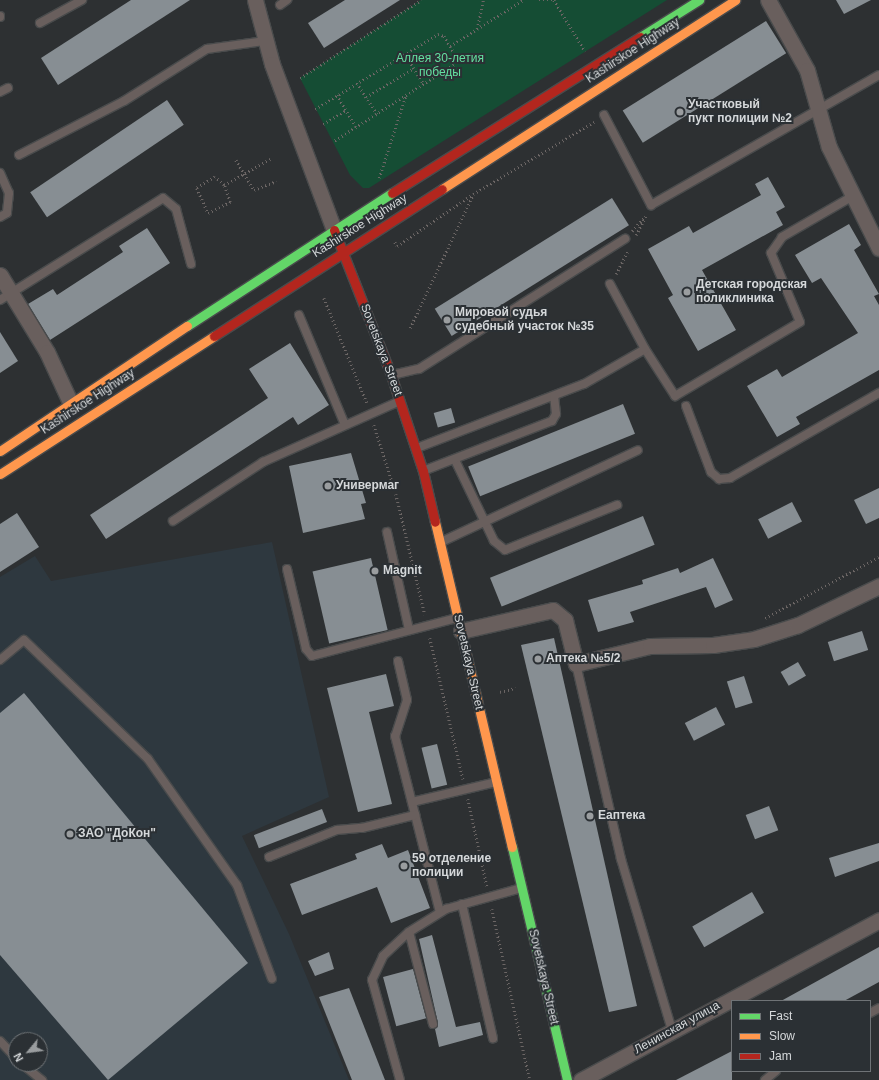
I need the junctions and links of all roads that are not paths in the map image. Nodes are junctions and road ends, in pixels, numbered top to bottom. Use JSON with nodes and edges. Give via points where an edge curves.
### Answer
{"nodes":[{"id":1,"x":82,"y":0,"type":"edge"},
{"id":2,"x":255,"y":0,"type":"edge"},
{"id":3,"x":699,"y":0,"type":"edge"},
{"id":4,"x":735,"y":0,"type":"edge"},
{"id":5,"x":768,"y":0,"type":"edge"},
{"id":6,"x":40,"y":23,"type":"dead end"},
{"id":7,"x":265,"y":42,"type":"junction"},
{"id":8,"x":879,"y":75,"type":"edge"},
{"id":9,"x":8,"y":88,"type":"dead end"},
{"id":10,"x":0,"y":92,"type":"edge"},
{"id":11,"x":816,"y":113,"type":"junction"},
{"id":12,"x":604,"y":115,"type":"road end"},
{"id":13,"x":19,"y":155,"type":"dead end"},
{"id":14,"x":0,"y":173,"type":"edge"},
{"id":15,"x":853,"y":196,"type":"junction"},
{"id":16,"x":0,"y":217,"type":"edge"},
{"id":17,"x":334,"y":230,"type":"junction"},
{"id":18,"x":625,"y":239,"type":"road end"},
{"id":19,"x":879,"y":248,"type":"edge"},
{"id":20,"x":343,"y":251,"type":"junction"},
{"id":21,"x":190,"y":264,"type":"dead end"},
{"id":22,"x":0,"y":275,"type":"edge"},
{"id":23,"x":610,"y":284,"type":"dead end"},
{"id":24,"x":6,"y":297,"type":"edge"},
{"id":25,"x":299,"y":315,"type":"dead end"},
{"id":26,"x":645,"y":349,"type":"junction"},
{"id":27,"x":392,"y":375,"type":"junction"},
{"id":28,"x":879,"y":393,"type":"edge"},
{"id":29,"x":554,"y":396,"type":"junction"},
{"id":30,"x":401,"y":401,"type":"junction"},
{"id":31,"x":71,"y":404,"type":"junction"},
{"id":32,"x":686,"y":406,"type":"dead end"},
{"id":33,"x":345,"y":425,"type":"junction"},
{"id":34,"x":416,"y":448,"type":"junction"},
{"id":35,"x":638,"y":450,"type":"dead end"},
{"id":36,"x":0,"y":451,"type":"edge"},
{"id":37,"x":455,"y":460,"type":"junction"},
{"id":38,"x":423,"y":471,"type":"junction"},
{"id":39,"x":0,"y":474,"type":"edge"},
{"id":40,"x":617,"y":505,"type":"dead end"},
{"id":41,"x":173,"y":521,"type":"dead end"},
{"id":42,"x":484,"y":522,"type":"junction"},
{"id":43,"x":387,"y":532,"type":"dead end"},
{"id":44,"x":440,"y":542,"type":"junction"},
{"id":45,"x":287,"y":569,"type":"dead end"},
{"id":46,"x":879,"y":586,"type":"edge"},
{"id":47,"x":460,"y":624,"type":"junction"},
{"id":48,"x":409,"y":630,"type":"junction"},
{"id":49,"x":0,"y":660,"type":"edge"},
{"id":50,"x":398,"y":660,"type":"dead end"},
{"id":51,"x":576,"y":664,"type":"junction"},
{"id":52,"x":496,"y":782,"type":"junction"},
{"id":53,"x":412,"y":802,"type":"junction"},
{"id":54,"x":415,"y":815,"type":"junction"},
{"id":55,"x":269,"y":857,"type":"dead end"},
{"id":56,"x":522,"y":888,"type":"junction"},
{"id":57,"x":462,"y":904,"type":"junction"},
{"id":58,"x":440,"y":912,"type":"junction"},
{"id":59,"x":879,"y":920,"type":"edge"},
{"id":60,"x":409,"y":932,"type":"junction"},
{"id":61,"x":272,"y":979,"type":"dead end"},
{"id":62,"x":433,"y":1024,"type":"dead end"},
{"id":63,"x":672,"y":1030,"type":"junction"},
{"id":64,"x":493,"y":1038,"type":"dead end"},
{"id":65,"x":0,"y":1041,"type":"edge"},
{"id":66,"x":8,"y":1050,"type":"edge"},
{"id":67,"x":32,"y":1072,"type":"edge"},
{"id":68,"x":775,"y":1072,"type":"edge"},
{"id":69,"x":42,"y":1080,"type":"edge"},
{"id":70,"x":400,"y":1080,"type":"edge"},
{"id":71,"x":567,"y":1080,"type":"edge"},
{"id":72,"x":581,"y":1080,"type":"edge"},
{"id":73,"x":765,"y":1080,"type":"edge"}],
"edges":[{"from":1,"to":6,"type":"lane"},
{"from":2,"to":7,"type":"street"},
{"from":3,"to":17,"type":"main road","name":"Kashirskoe Highway"},
{"from":4,"to":20,"type":"main road","name":"Kashirskoe Highway"},
{"from":5,"to":11,"type":"street","via":[[807,70]]},
{"from":7,"to":13,"type":"lane","via":[[201,52],[124,101]]},
{"from":7,"to":17,"type":"street"},
{"from":8,"to":11,"type":"lane"},
{"from":9,"to":10,"type":"lane"},
{"from":11,"to":12,"type":"lane","via":[[651,205]]},
{"from":11,"to":15,"type":"street"},
{"from":14,"to":16,"type":"lane","via":[[8,193],[7,212]]},
{"from":15,"to":19,"type":"street"},
{"from":15,"to":26,"type":"lane","via":[[782,237],[771,254],[800,322],[675,396]]},
{"from":17,"to":20,"type":"main road","name":"Sovetskaya Street"},
{"from":17,"to":31,"type":"main road","name":"Kashirskoe Highway"},
{"from":18,"to":27,"type":"lane","via":[[419,369]]},
{"from":20,"to":27,"type":"main road","name":"Sovetskaya Street"},
{"from":20,"to":39,"type":"main road","name":"Kashirskoe Highway"},
{"from":21,"to":24,"type":"lane","via":[[176,210],[163,198]]},
{"from":22,"to":24,"type":"street"},
{"from":23,"to":26,"type":"lane"},
{"from":24,"to":31,"type":"street","via":[[47,352]]},
{"from":25,"to":33,"type":"lane"},
{"from":26,"to":29,"type":"lane","via":[[602,375]]},
{"from":27,"to":30,"type":"main road","name":"Sovetskaya Street"},
{"from":28,"to":32,"type":"lane","via":[[730,478],[719,479],[711,472]]},
{"from":29,"to":34,"type":"lane"},
{"from":29,"to":37,"type":"lane","via":[[554,419]]},
{"from":30,"to":33,"type":"lane"},
{"from":30,"to":34,"type":"main road","name":"Sovetskaya Street"},
{"from":31,"to":36,"type":"main road","name":"Kashirskoe Highway"},
{"from":33,"to":41,"type":"lane","via":[[259,464]]},
{"from":34,"to":38,"type":"main road","name":"Sovetskaya Street"},
{"from":35,"to":42,"type":"lane"},
{"from":37,"to":38,"type":"lane"},
{"from":37,"to":42,"type":"lane"},
{"from":38,"to":44,"type":"main road","name":"Sovetskaya Street"},
{"from":40,"to":42,"type":"lane","via":[[509,550],[497,545]]},
{"from":42,"to":44,"type":"lane"},
{"from":43,"to":48,"type":"lane"},
{"from":44,"to":47,"type":"main road","name":"Sovetskaya Street"},
{"from":45,"to":48,"type":"lane","via":[[309,655],[366,644]]},
{"from":46,"to":51,"type":"street","via":[[798,625],[754,639],[713,645],[650,646]]},
{"from":47,"to":48,"type":"lane","via":[[427,625]]},
{"from":47,"to":51,"type":"street","via":[[553,610],[565,620]]},
{"from":47,"to":52,"type":"main road","name":"Sovetskaya Street"},
{"from":49,"to":61,"type":"lane","via":[[24,640],[148,759],[237,885]]},
{"from":50,"to":53,"type":"lane","via":[[407,700],[395,736]]},
{"from":51,"to":63,"type":"lane","via":[[621,859]]},
{"from":52,"to":53,"type":"lane"},
{"from":52,"to":56,"type":"main road","name":"Sovetskaya Street"},
{"from":53,"to":54,"type":"lane"},
{"from":54,"to":55,"type":"lane","via":[[362,828],[337,830]]},
{"from":54,"to":58,"type":"lane"},
{"from":56,"to":57,"type":"lane"},
{"from":56,"to":71,"type":"main road","name":"Sovetskaya Street"},
{"from":57,"to":58,"type":"lane"},
{"from":57,"to":64,"type":"lane"},
{"from":58,"to":60,"type":"lane"},
{"from":59,"to":63,"type":"street","name":"Ленинская улица"},
{"from":60,"to":62,"type":"lane"},
{"from":60,"to":70,"type":"lane","via":[[383,956],[372,980]]},
{"from":63,"to":72,"type":"street","name":"Ленинская улица"},
{"from":65,"to":66,"type":"lane"},
{"from":67,"to":69,"type":"lane"},
{"from":68,"to":73,"type":"lane"}]}
